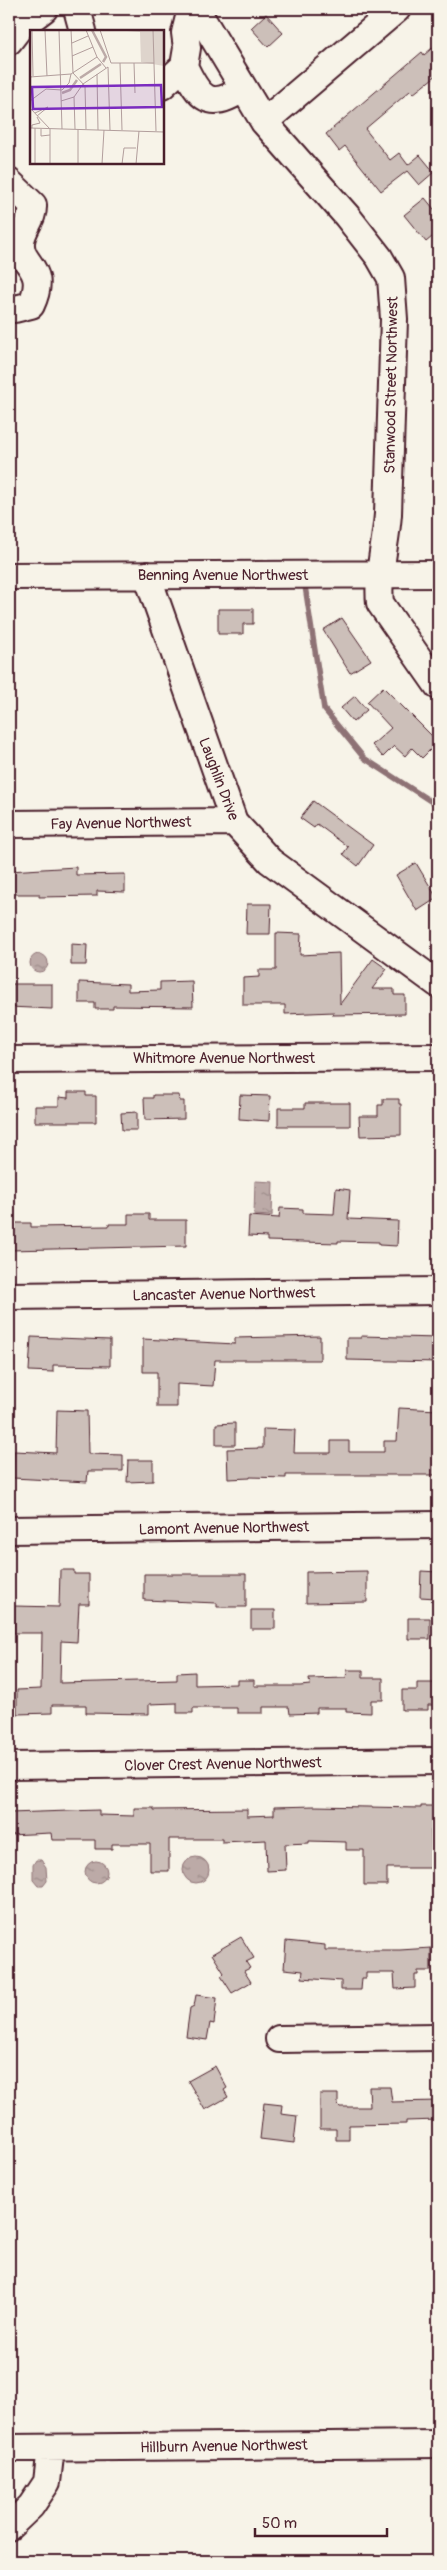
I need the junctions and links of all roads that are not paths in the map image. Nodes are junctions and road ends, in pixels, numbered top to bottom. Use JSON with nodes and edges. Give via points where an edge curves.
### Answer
{"nodes":[{"id":1,"x":44,"y":9,"type":"edge"},
{"id":2,"x":77,"y":9,"type":"edge"},
{"id":3,"x":191,"y":9,"type":"edge"},
{"id":4,"x":196,"y":9,"type":"edge"},
{"id":5,"x":397,"y":9,"type":"edge"},
{"id":6,"x":12,"y":26,"type":"edge"},
{"id":7,"x":84,"y":30,"type":"edge"},
{"id":8,"x":184,"y":66,"type":"junction"},
{"id":9,"x":164,"y":84,"type":"edge"},
{"id":10,"x":243,"y":88,"type":"junction"},
{"id":11,"x":264,"y":122,"type":"junction"},
{"id":12,"x":9,"y":182,"type":"edge"},
{"id":13,"x":9,"y":307,"type":"edge"},
{"id":14,"x":381,"y":574,"type":"junction"},
{"id":15,"x":438,"y":574,"type":"edge"},
{"id":16,"x":147,"y":575,"type":"junction"},
{"id":17,"x":9,"y":576,"type":"edge"},
{"id":18,"x":438,"y":686,"type":"edge"},
{"id":19,"x":234,"y":822,"type":"junction"},
{"id":20,"x":9,"y":824,"type":"edge"},
{"id":21,"x":438,"y":984,"type":"edge"},
{"id":22,"x":438,"y":1057,"type":"edge"},
{"id":23,"x":9,"y":1060,"type":"edge"},
{"id":24,"x":438,"y":1291,"type":"edge"},
{"id":25,"x":9,"y":1296,"type":"edge"},
{"id":26,"x":438,"y":1525,"type":"edge"},
{"id":27,"x":9,"y":1530,"type":"edge"},
{"id":28,"x":438,"y":1761,"type":"edge"},
{"id":29,"x":9,"y":1766,"type":"edge"},
{"id":30,"x":438,"y":2038,"type":"edge"},
{"id":31,"x":279,"y":2039,"type":"dead end"},
{"id":32,"x":438,"y":2444,"type":"edge"},
{"id":33,"x":9,"y":2448,"type":"edge"},
{"id":34,"x":51,"y":2448,"type":"junction"},
{"id":35,"x":9,"y":2527,"type":"edge"}],
"edges":[{"from":1,"to":6,"type":"street"},
{"from":2,"to":7,"type":"street"},
{"from":3,"to":8,"type":"street","via":[[185,32]]},
{"from":4,"to":10,"type":"street","name":"Stanwood Street Northwest"},
{"from":5,"to":11,"type":"street"},
{"from":8,"to":9,"type":"street"},
{"from":8,"to":10,"type":"street","via":[[197,92],[208,99],[219,102],[229,99]]},
{"from":10,"to":11,"type":"street","name":"Stanwood Street Northwest"},
{"from":11,"to":14,"type":"street","name":"Stanwood Street Northwest","via":[[347,216],[379,257],[392,282],[394,319],[388,514]]},
{"from":12,"to":13,"type":"street","via":[[34,205],[34,215],[21,241],[38,286],[31,305]]},
{"from":14,"to":15,"type":"street","name":"Benning Avenue Northwest"},
{"from":14,"to":16,"type":"street","name":"Benning Avenue Northwest"},
{"from":14,"to":18,"type":"street","name":"Stanwood Street Northwest","via":[[380,603]]},
{"from":16,"to":17,"type":"street","name":"Benning Avenue Northwest"},
{"from":16,"to":19,"type":"street","name":"Laughlin Drive"},
{"from":19,"to":20,"type":"street","name":"Fay Avenue Northwest"},
{"from":19,"to":21,"type":"street","name":"Laughlin Drive","via":[[270,861]]},
{"from":22,"to":23,"type":"street","name":"Whitmore Avenue Northwest"},
{"from":24,"to":25,"type":"street","name":"Lancaster Avenue Northwest"},
{"from":26,"to":27,"type":"street","name":"Lamont Avenue Northwest"},
{"from":28,"to":29,"type":"street","name":"Clover Crest Avenue Northwest"},
{"from":30,"to":31,"type":"street"},
{"from":32,"to":34,"type":"street","name":"Hillburn Avenue Northwest"},
{"from":33,"to":34,"type":"street","name":"Hillburn Avenue Northwest"},
{"from":34,"to":35,"type":"street","via":[[47,2482],[32,2506]]}]}
